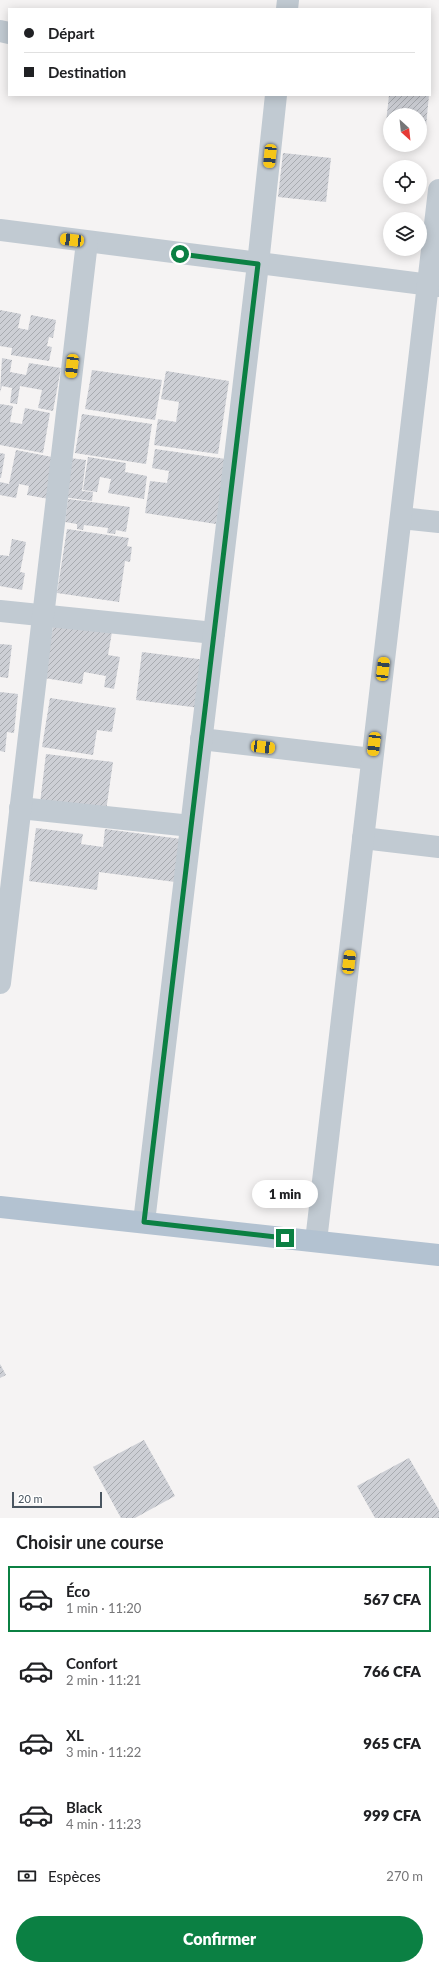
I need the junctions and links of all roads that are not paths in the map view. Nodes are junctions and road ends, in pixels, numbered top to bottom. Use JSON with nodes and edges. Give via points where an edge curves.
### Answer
{"nodes":[{"id":1,"x":276,"y":96,"type":"edge"},
{"id":2,"x":439,"y":190,"type":"edge"},
{"id":3,"x":0,"y":230,"type":"edge"},
{"id":4,"x":87,"y":242,"type":"junction"},
{"id":5,"x":258,"y":264,"type":"junction"},
{"id":6,"x":433,"y":286,"type":"edge"},
{"id":7,"x":401,"y":518,"type":"junction"},
{"id":8,"x":439,"y":522,"type":"edge"},
{"id":9,"x":0,"y":611,"type":"edge"},
{"id":10,"x":43,"y":617,"type":"junction"},
{"id":11,"x":214,"y":633,"type":"junction"},
{"id":12,"x":201,"y":739,"type":"junction"},
{"id":13,"x":372,"y":759,"type":"junction"},
{"id":14,"x":20,"y":808,"type":"junction"},
{"id":15,"x":191,"y":826,"type":"junction"},
{"id":16,"x":363,"y":838,"type":"junction"},
{"id":17,"x":439,"y":847,"type":"edge"},
{"id":18,"x":5,"y":903,"type":"edge"},
{"id":19,"x":0,"y":983,"type":"edge"},
{"id":20,"x":0,"y":1207,"type":"edge"},
{"id":21,"x":144,"y":1222,"type":"junction"},
{"id":22,"x":316,"y":1241,"type":"junction"},
{"id":23,"x":439,"y":1254,"type":"edge"}],
"edges":[{"from":1,"to":5,"type":"street"},
{"from":2,"to":6,"type":"street"},
{"from":3,"to":4,"type":"street"},
{"from":4,"to":5,"type":"street"},
{"from":4,"to":10,"type":"street"},
{"from":5,"to":6,"type":"street"},
{"from":5,"to":11,"type":"street"},
{"from":6,"to":7,"type":"street"},
{"from":7,"to":8,"type":"street"},
{"from":7,"to":13,"type":"street"},
{"from":9,"to":10,"type":"street"},
{"from":10,"to":11,"type":"street"},
{"from":10,"to":14,"type":"street"},
{"from":11,"to":12,"type":"street"},
{"from":12,"to":13,"type":"street"},
{"from":12,"to":15,"type":"street"},
{"from":13,"to":16,"type":"street"},
{"from":14,"to":15,"type":"street"},
{"from":14,"to":18,"type":"street"},
{"from":15,"to":21,"type":"street"},
{"from":16,"to":17,"type":"street"},
{"from":16,"to":22,"type":"street"},
{"from":18,"to":19,"type":"street"},
{"from":20,"to":21,"type":"main road"},
{"from":21,"to":22,"type":"main road"},
{"from":22,"to":23,"type":"main road"}]}
